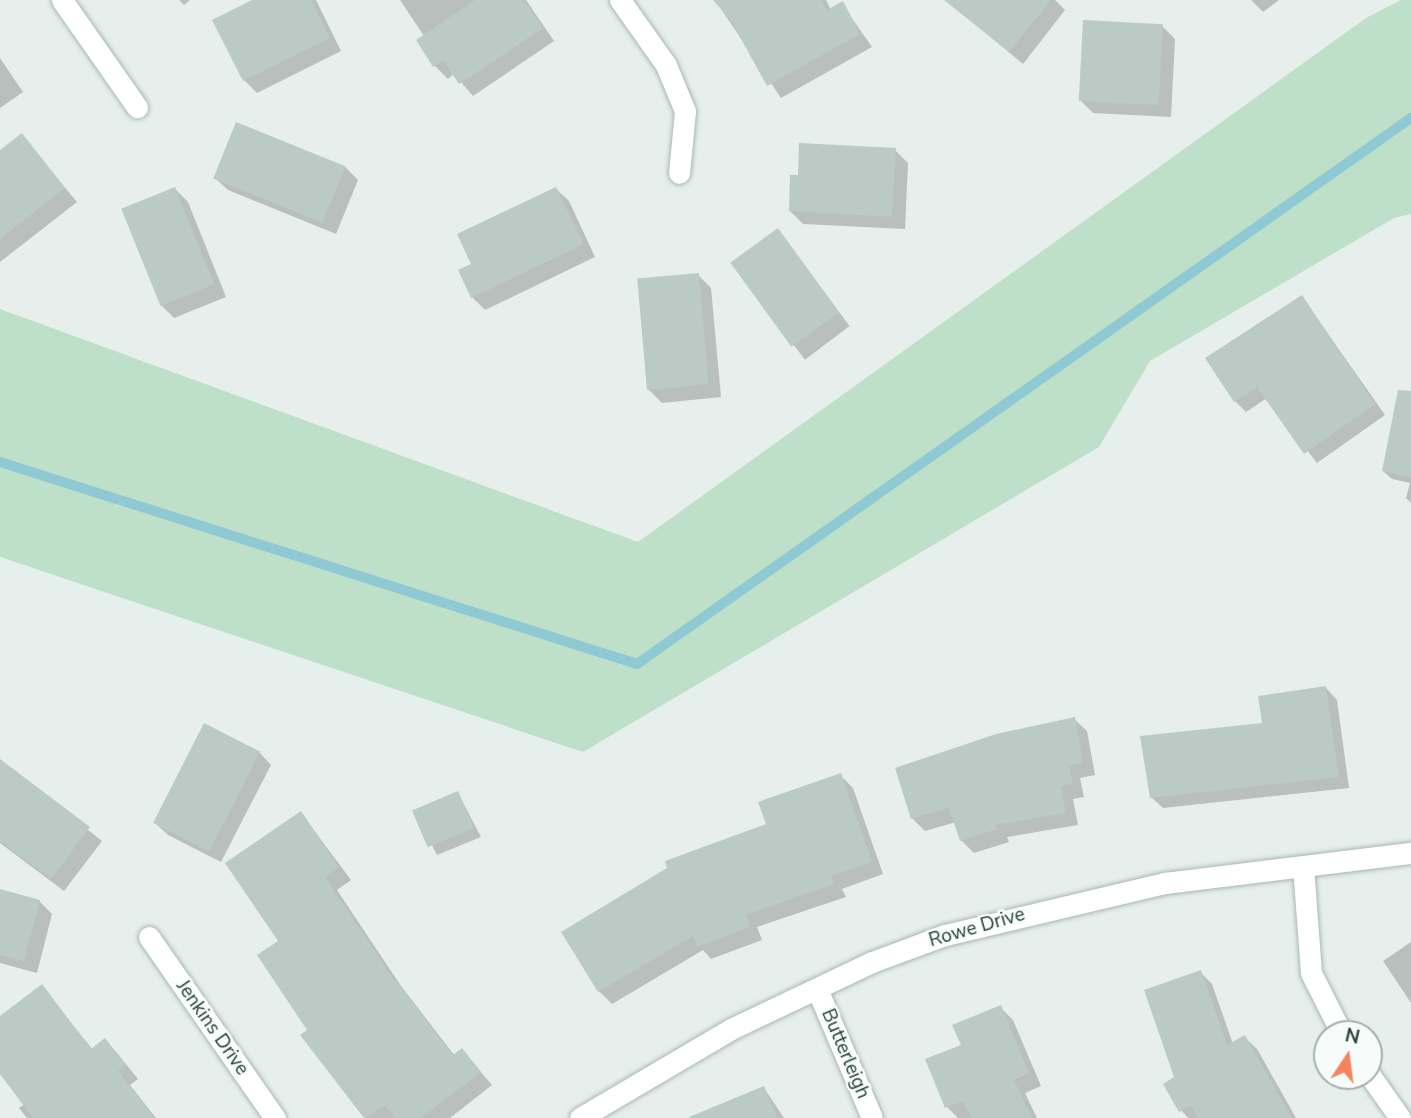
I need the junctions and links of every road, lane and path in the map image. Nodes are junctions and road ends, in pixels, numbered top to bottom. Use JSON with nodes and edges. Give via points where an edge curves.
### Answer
{"nodes":[{"id":1,"x":62,"y":0,"type":"edge"},
{"id":2,"x":620,"y":0,"type":"edge"},
{"id":3,"x":136,"y":107,"type":"dead end"},
{"id":4,"x":679,"y":173,"type":"dead end"},
{"id":5,"x":1411,"y":853,"type":"edge"},
{"id":6,"x":1303,"y":866,"type":"junction"},
{"id":7,"x":149,"y":937,"type":"dead end"},
{"id":8,"x":817,"y":989,"type":"junction"},
{"id":9,"x":1335,"y":1020,"type":"edge"},
{"id":10,"x":1381,"y":1090,"type":"edge"},
{"id":11,"x":275,"y":1118,"type":"edge"},
{"id":12,"x":580,"y":1118,"type":"edge"},
{"id":13,"x":872,"y":1118,"type":"edge"},
{"id":14,"x":1401,"y":1118,"type":"edge"}],
"edges":[{"from":1,"to":3,"type":"street"},
{"from":2,"to":4,"type":"street","via":[[666,65],[685,111]]},
{"from":5,"to":6,"type":"street","name":"Rowe Drive"},
{"from":6,"to":8,"type":"street","name":"Rowe Drive","via":[[1165,883],[1020,914],[933,940]]},
{"from":6,"to":9,"type":"street","via":[[1311,972]]},
{"from":7,"to":11,"type":"street","name":"Jenkins Drive"},
{"from":8,"to":12,"type":"street","name":"Rowe Drive","via":[[731,1029]]},
{"from":8,"to":13,"type":"street","name":"Butterleigh"},
{"from":10,"to":14,"type":"street"}]}
